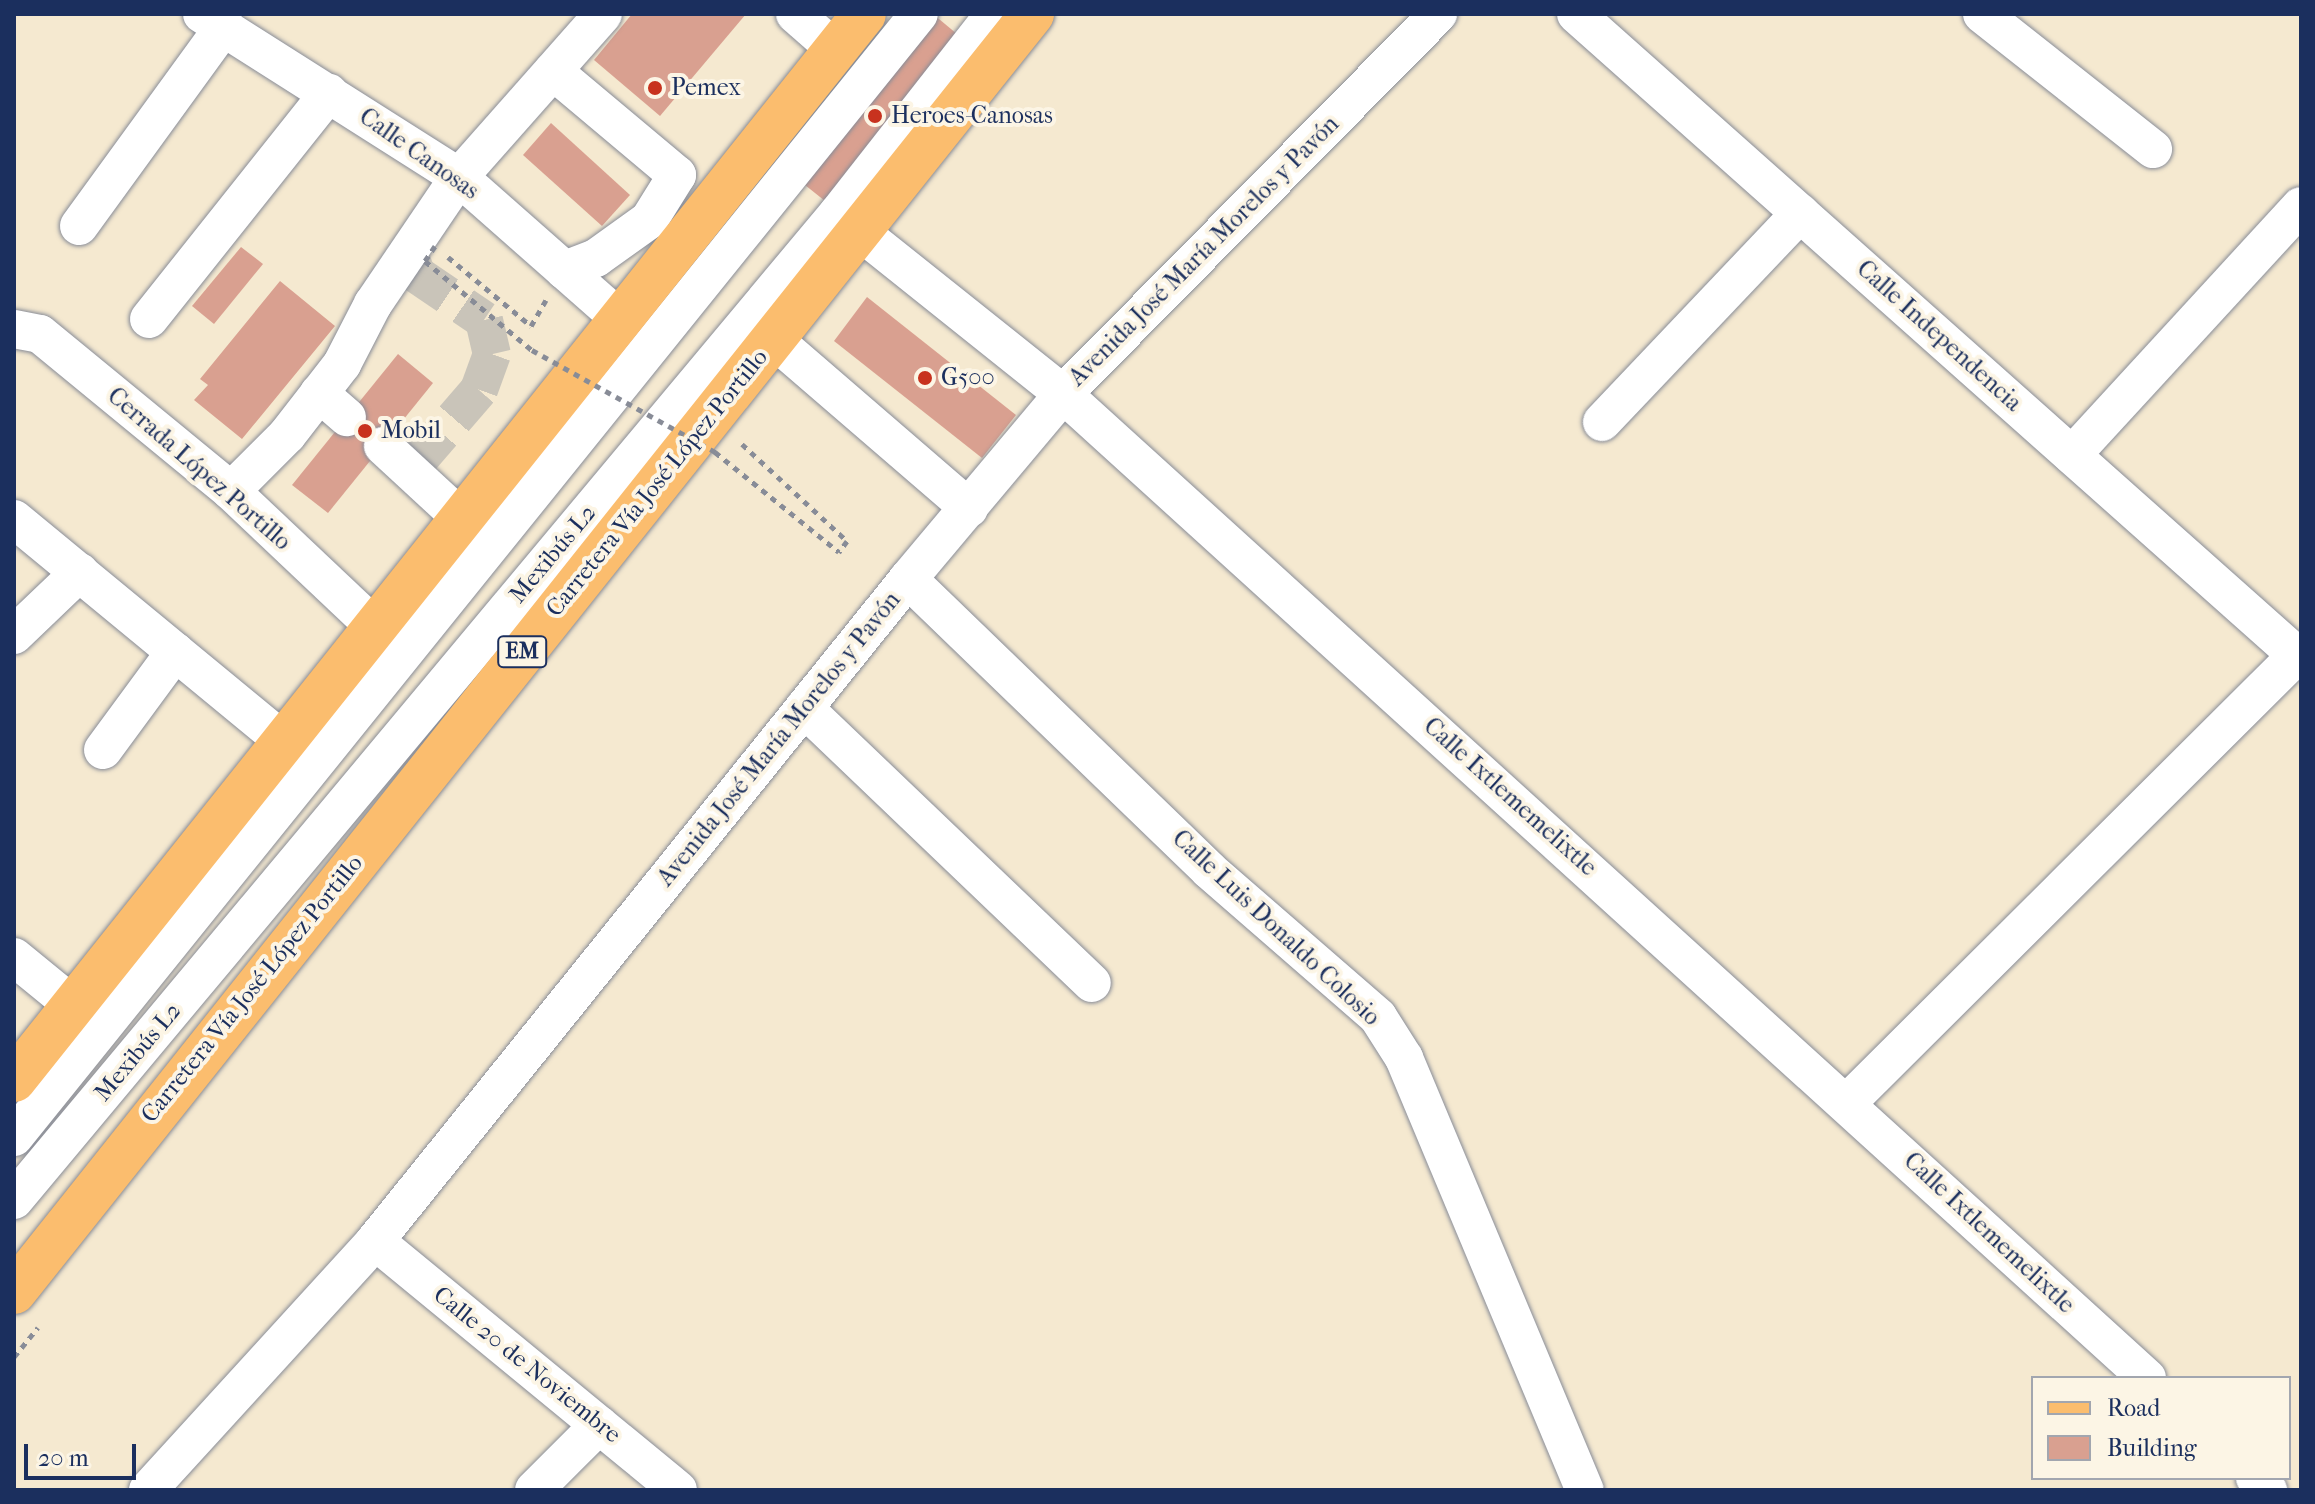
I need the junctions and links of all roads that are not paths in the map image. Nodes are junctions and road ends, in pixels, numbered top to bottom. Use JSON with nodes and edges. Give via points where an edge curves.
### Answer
{"nodes":[{"id":1,"x":603,"y":14,"type":"edge"},
{"id":2,"x":795,"y":14,"type":"edge"},
{"id":3,"x":864,"y":14,"type":"edge"},
{"id":4,"x":919,"y":14,"type":"edge"},
{"id":5,"x":994,"y":14,"type":"edge"},
{"id":6,"x":1032,"y":14,"type":"edge"},
{"id":7,"x":1438,"y":14,"type":"edge"},
{"id":8,"x":1576,"y":14,"type":"edge"},
{"id":9,"x":1982,"y":14,"type":"edge"},
{"id":10,"x":213,"y":19,"type":"edge"},
{"id":11,"x":835,"y":49,"type":"junction"},
{"id":12,"x":553,"y":71,"type":"junction"},
{"id":13,"x":329,"y":93,"type":"junction"},
{"id":14,"x":2153,"y":149,"type":"dead end"},
{"id":15,"x":459,"y":177,"type":"junction"},
{"id":16,"x":2301,"y":206,"type":"edge"},
{"id":17,"x":1800,"y":213,"type":"junction"},
{"id":18,"x":79,"y":226,"type":"dead end"},
{"id":19,"x":859,"y":231,"type":"junction"},
{"id":20,"x":564,"y":270,"type":"junction"},
{"id":21,"x":619,"y":318,"type":"junction"},
{"id":22,"x":149,"y":319,"type":"dead end"},
{"id":23,"x":14,"y":329,"type":"edge"},
{"id":24,"x":773,"y":339,"type":"junction"},
{"id":25,"x":1063,"y":394,"type":"junction"},
{"id":26,"x":1602,"y":422,"type":"dead end"},
{"id":27,"x":383,"y":446,"type":"dead end"},
{"id":28,"x":2072,"y":455,"type":"junction"},
{"id":29,"x":231,"y":491,"type":"junction"},
{"id":30,"x":969,"y":508,"type":"junction"},
{"id":31,"x":461,"y":518,"type":"junction"},
{"id":32,"x":14,"y":519,"type":"edge"},
{"id":33,"x":80,"y":572,"type":"junction"},
{"id":34,"x":908,"y":579,"type":"junction"},
{"id":35,"x":374,"y":626,"type":"junction"},
{"id":36,"x":14,"y":635,"type":"edge"},
{"id":37,"x":175,"y":652,"type":"junction"},
{"id":38,"x":2299,"y":657,"type":"edge"},
{"id":39,"x":804,"y":708,"type":"junction"},
{"id":40,"x":285,"y":742,"type":"junction"},
{"id":41,"x":103,"y":750,"type":"dead end"},
{"id":42,"x":14,"y":957,"type":"edge"},
{"id":43,"x":1092,"y":983,"type":"dead end"},
{"id":44,"x":75,"y":1007,"type":"junction"},
{"id":45,"x":14,"y":1080,"type":"edge"},
{"id":46,"x":1848,"y":1102,"type":"junction"},
{"id":47,"x":14,"y":1137,"type":"edge"},
{"id":48,"x":114,"y":1162,"type":"junction"},
{"id":49,"x":14,"y":1200,"type":"edge"},
{"id":50,"x":375,"y":1241,"type":"junction"},
{"id":51,"x":14,"y":1270,"type":"edge"},
{"id":52,"x":28,"y":1306,"type":"edge"},
{"id":53,"x":2145,"y":1376,"type":"edge"},
{"id":54,"x":599,"y":1425,"type":"junction"},
{"id":55,"x":148,"y":1490,"type":"edge"},
{"id":56,"x":534,"y":1490,"type":"edge"},
{"id":57,"x":678,"y":1490,"type":"edge"},
{"id":58,"x":1585,"y":1490,"type":"edge"}],
"edges":[{"from":1,"to":12,"type":"street"},
{"from":2,"to":11,"type":"street"},
{"from":3,"to":11,"type":"main road"},
{"from":4,"to":47,"type":"street","name":"Mexibús L2"},
{"from":5,"to":49,"type":"street","name":"Mexibús L2","via":[[839,212]]},
{"from":6,"to":19,"type":"main road","name":"Carretera Vía José López Portillo","number":"EM"},
{"from":7,"to":25,"type":"street","name":"Avenida José María Morelos y Pavón"},
{"from":8,"to":17,"type":"street","name":"Calle Independencia"},
{"from":9,"to":14,"type":"street"},
{"from":10,"to":13,"type":"street","name":"Calle Canosas"},
{"from":10,"to":18,"type":"street"},
{"from":11,"to":21,"type":"main road"},
{"from":12,"to":15,"type":"street"},
{"from":12,"to":20,"type":"street","via":[[677,175],[649,220],[596,258]]},
{"from":13,"to":15,"type":"street","name":"Calle Canosas"},
{"from":13,"to":22,"type":"street"},
{"from":15,"to":20,"type":"street","name":"Calle Canosas"},
{"from":15,"to":29,"type":"street","via":[[333,405]]},
{"from":16,"to":28,"type":"street"},
{"from":17,"to":26,"type":"street"},
{"from":17,"to":28,"type":"street","name":"Calle Independencia"},
{"from":19,"to":24,"type":"main road","name":"Carretera Vía José López Portillo","number":"EM"},
{"from":19,"to":25,"type":"street","name":"Calle Ixtlememelixtle"},
{"from":20,"to":21,"type":"street","name":"Calle Canosas"},
{"from":21,"to":31,"type":"main road"},
{"from":23,"to":29,"type":"street","name":"Cerrada López Portillo","via":[[40,334]]},
{"from":24,"to":30,"type":"street"},
{"from":24,"to":48,"type":"main road","name":"Carretera Vía José López Portillo","number":"EM"},
{"from":25,"to":30,"type":"street","name":"Avenida José María Morelos y Pavón"},
{"from":25,"to":46,"type":"street","name":"Calle Ixtlememelixtle"},
{"from":27,"to":31,"type":"street"},
{"from":28,"to":38,"type":"street","name":"Calle Independencia"},
{"from":29,"to":35,"type":"street","name":"Cerrada López Portillo"},
{"from":30,"to":34,"type":"street","name":"Avenida José María Morelos y Pavón"},
{"from":31,"to":35,"type":"main road"},
{"from":32,"to":33,"type":"street"},
{"from":33,"to":36,"type":"street"},
{"from":33,"to":37,"type":"street"},
{"from":34,"to":39,"type":"street","name":"Avenida José María Morelos y Pavón"},
{"from":34,"to":58,"type":"street","name":"Calle Luis Donaldo Colosio","via":[[1209,870],[1378,1017],[1404,1058]]},
{"from":35,"to":40,"type":"main road"},
{"from":37,"to":40,"type":"street"},
{"from":37,"to":41,"type":"street"},
{"from":38,"to":46,"type":"street"},
{"from":39,"to":43,"type":"street"},
{"from":39,"to":50,"type":"street","name":"Avenida José María Morelos y Pavón"},
{"from":40,"to":44,"type":"main road"},
{"from":42,"to":44,"type":"street"},
{"from":44,"to":45,"type":"main road"},
{"from":46,"to":53,"type":"street","name":"Calle Ixtlememelixtle"},
{"from":48,"to":51,"type":"main road"},
{"from":48,"to":52,"type":"main road","name":"Carretera Vía José López Portillo","number":"EM"},
{"from":50,"to":54,"type":"street","name":"Calle 20 de Noviembre"},
{"from":50,"to":55,"type":"street","name":"Avenida José María Morelos y Pavón"},
{"from":54,"to":56,"type":"street"},
{"from":54,"to":57,"type":"street","name":"Calle 20 de Noviembre"}]}
